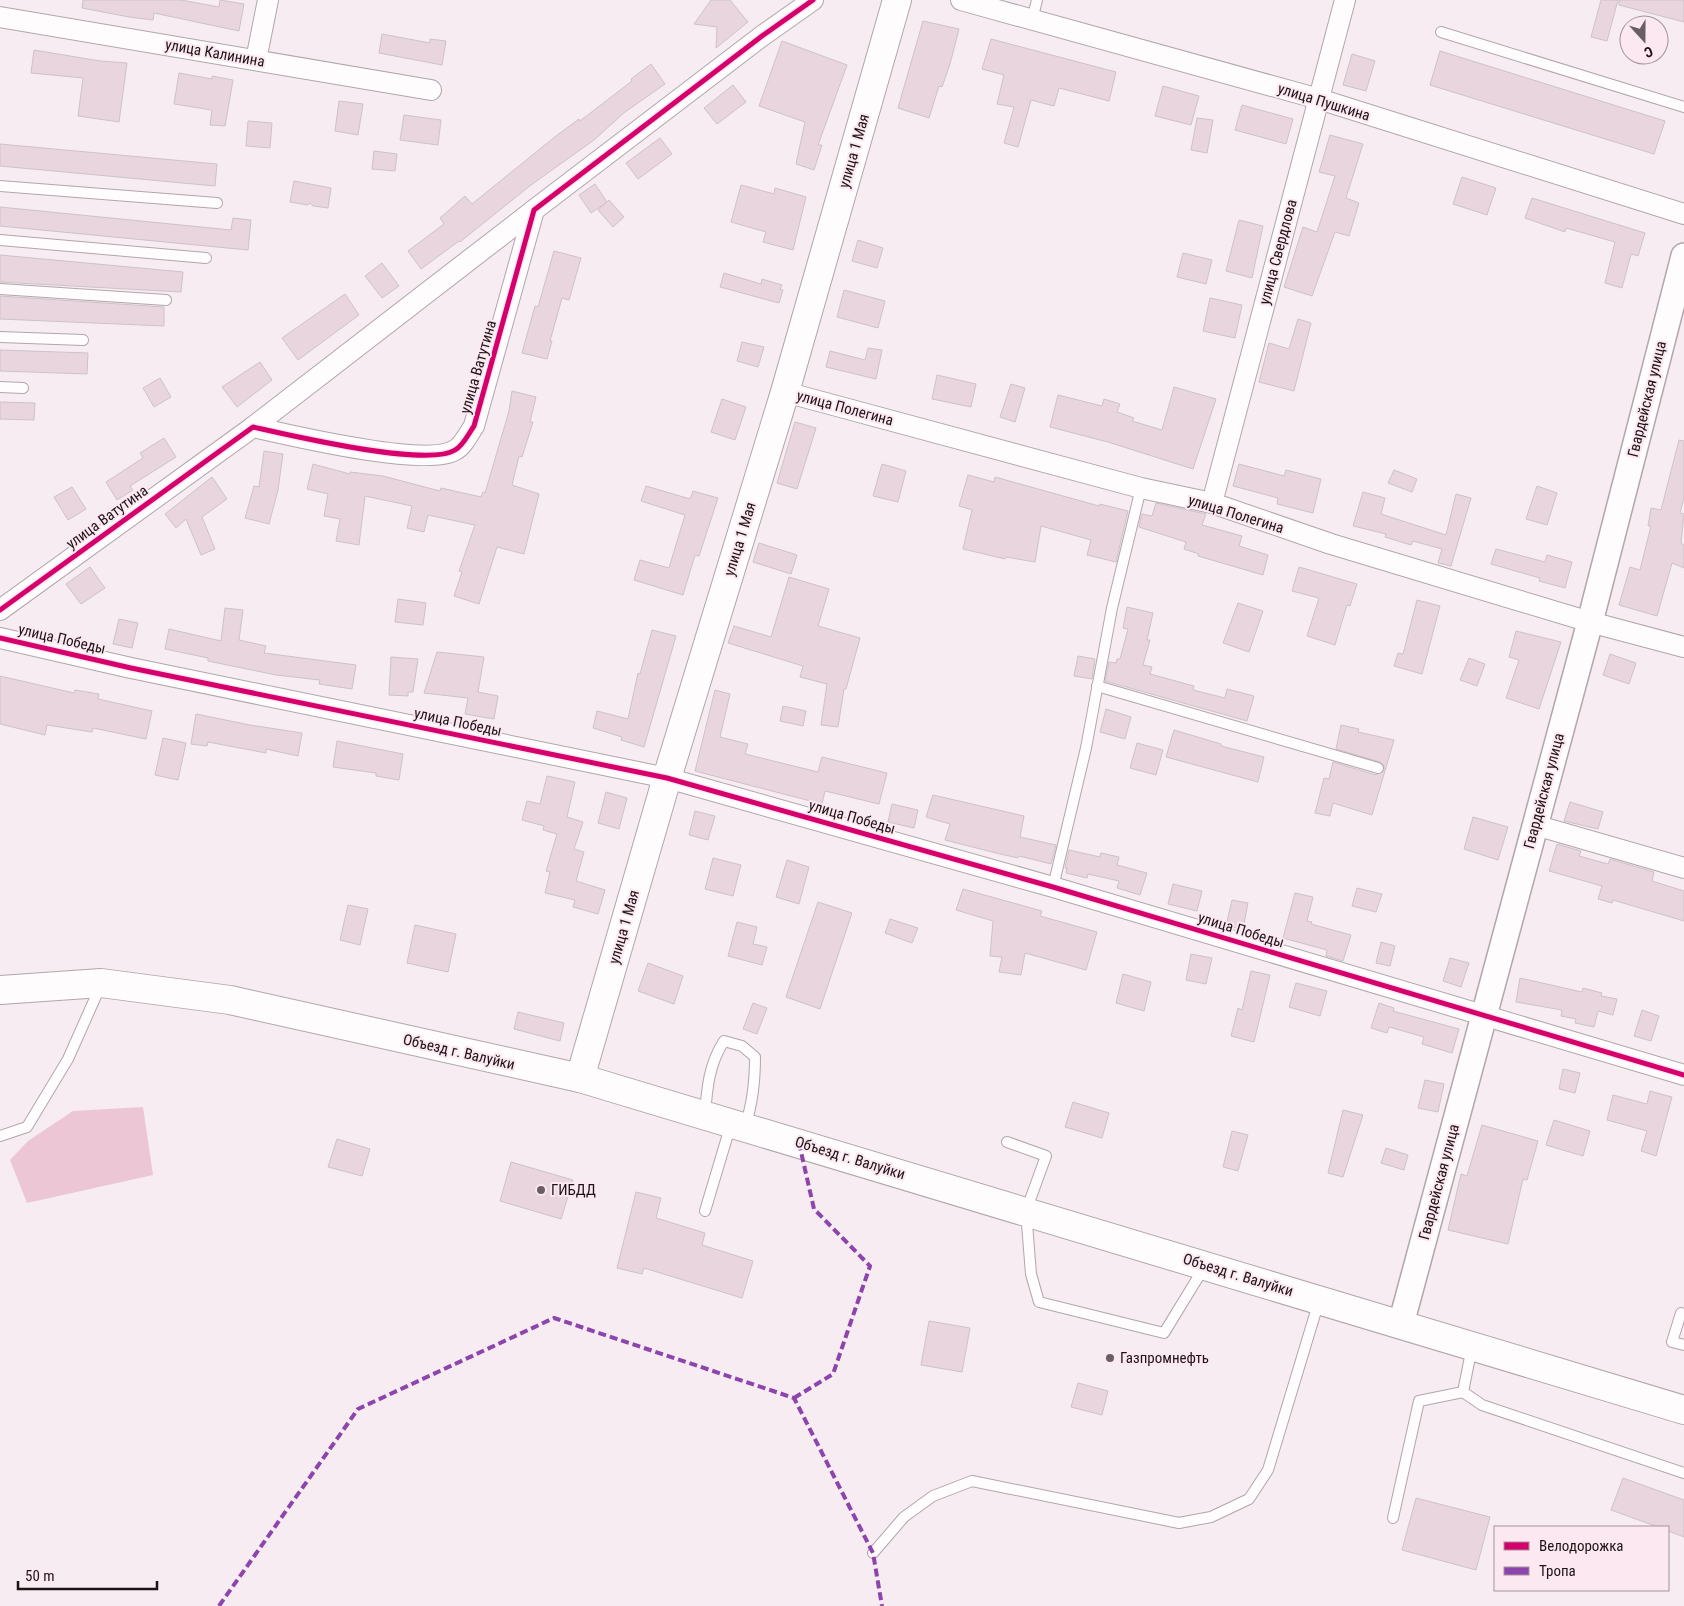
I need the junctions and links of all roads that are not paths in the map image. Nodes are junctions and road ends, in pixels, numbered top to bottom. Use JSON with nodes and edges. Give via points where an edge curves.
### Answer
{"nodes":[{"id":1,"x":268,"y":0,"type":"edge"},
{"id":2,"x":813,"y":0,"type":"edge"},
{"id":3,"x":897,"y":0,"type":"edge"},
{"id":4,"x":961,"y":0,"type":"edge"},
{"id":5,"x":1037,"y":0,"type":"edge"},
{"id":6,"x":1345,"y":0,"type":"edge"},
{"id":7,"x":0,"y":17,"type":"edge"},
{"id":8,"x":1032,"y":20,"type":"junction"},
{"id":9,"x":1441,"y":32,"type":"dead end"},
{"id":10,"x":256,"y":60,"type":"junction"},
{"id":11,"x":431,"y":90,"type":"dead end"},
{"id":12,"x":1319,"y":99,"type":"junction"},
{"id":13,"x":1684,"y":107,"type":"edge"},
{"id":14,"x":0,"y":186,"type":"edge"},
{"id":15,"x":217,"y":203,"type":"dead end"},
{"id":16,"x":534,"y":210,"type":"junction"},
{"id":17,"x":1684,"y":214,"type":"edge"},
{"id":18,"x":0,"y":240,"type":"edge"},
{"id":19,"x":1684,"y":256,"type":"edge"},
{"id":20,"x":206,"y":258,"type":"dead end"},
{"id":21,"x":0,"y":289,"type":"edge"},
{"id":22,"x":166,"y":300,"type":"dead end"},
{"id":23,"x":0,"y":337,"type":"edge"},
{"id":24,"x":83,"y":340,"type":"dead end"},
{"id":25,"x":0,"y":387,"type":"edge"},
{"id":26,"x":23,"y":388,"type":"dead end"},
{"id":27,"x":785,"y":392,"type":"junction"},
{"id":28,"x":253,"y":427,"type":"junction"},
{"id":29,"x":1141,"y":488,"type":"junction"},
{"id":30,"x":1212,"y":503,"type":"junction"},
{"id":31,"x":0,"y":610,"type":"edge"},
{"id":32,"x":1590,"y":622,"type":"junction"},
{"id":33,"x":0,"y":638,"type":"edge"},
{"id":34,"x":1684,"y":647,"type":"edge"},
{"id":35,"x":1097,"y":686,"type":"junction"},
{"id":36,"x":1378,"y":768,"type":"dead end"},
{"id":37,"x":667,"y":778,"type":"junction"},
{"id":38,"x":1535,"y":825,"type":"junction"},
{"id":39,"x":1684,"y":868,"type":"edge"},
{"id":40,"x":1053,"y":887,"type":"junction"},
{"id":41,"x":101,"y":983,"type":"junction"},
{"id":42,"x":0,"y":990,"type":"edge"},
{"id":43,"x":1484,"y":1015,"type":"junction"},
{"id":44,"x":1684,"y":1075,"type":"edge"},
{"id":45,"x":580,"y":1078,"type":"junction"},
{"id":46,"x":705,"y":1115,"type":"junction"},
{"id":47,"x":738,"y":1125,"type":"junction"},
{"id":48,"x":0,"y":1136,"type":"edge"},
{"id":49,"x":1007,"y":1142,"type":"dead end"},
{"id":50,"x":704,"y":1211,"type":"dead end"},
{"id":51,"x":1026,"y":1211,"type":"junction"},
{"id":52,"x":1205,"y":1265,"type":"junction"},
{"id":53,"x":1320,"y":1300,"type":"junction"},
{"id":54,"x":1681,"y":1312,"type":"dead end"},
{"id":55,"x":1400,"y":1324,"type":"junction"},
{"id":56,"x":1684,"y":1345,"type":"edge"},
{"id":57,"x":1472,"y":1346,"type":"junction"},
{"id":58,"x":1463,"y":1392,"type":"junction"},
{"id":59,"x":1684,"y":1410,"type":"edge"},
{"id":60,"x":1684,"y":1474,"type":"edge"},
{"id":61,"x":1393,"y":1518,"type":"dead end"},
{"id":62,"x":874,"y":1553,"type":"dead end"}],
"edges":[{"from":1,"to":10,"type":"street"},
{"from":2,"to":16,"type":"street"},
{"from":3,"to":27,"type":"main road","name":"улица 1 Мая"},
{"from":4,"to":8,"type":"street","name":"улица Пушкина"},
{"from":5,"to":8,"type":"lane"},
{"from":6,"to":12,"type":"street","name":"улица Свердлова"},
{"from":7,"to":10,"type":"street","name":"улица Калинина"},
{"from":8,"to":12,"type":"street","name":"улица Пушкина"},
{"from":9,"to":13,"type":"lane"},
{"from":10,"to":11,"type":"street","name":"улица Калинина"},
{"from":12,"to":17,"type":"street","name":"улица Пушкина"},
{"from":12,"to":30,"type":"street","name":"улица Свердлова"},
{"from":14,"to":15,"type":"lane"},
{"from":16,"to":28,"type":"street"},
{"from":16,"to":28,"type":"street","name":"улица Ватутина","via":[[474,426],[456,450],[436,456],[380,452]]},
{"from":18,"to":20,"type":"lane"},
{"from":19,"to":32,"type":"street","name":"Гвардейская улица"},
{"from":21,"to":22,"type":"lane"},
{"from":23,"to":24,"type":"lane"},
{"from":25,"to":26,"type":"lane"},
{"from":27,"to":29,"type":"street","name":"улица Полегина"},
{"from":27,"to":37,"type":"main road","name":"улица 1 Мая"},
{"from":28,"to":31,"type":"street","name":"улица Ватутина"},
{"from":29,"to":30,"type":"street","name":"улица Полегина"},
{"from":29,"to":35,"type":"lane"},
{"from":30,"to":32,"type":"street","name":"улица Полегина","via":[[1331,544]]},
{"from":32,"to":34,"type":"street","name":"улица Полегина"},
{"from":32,"to":38,"type":"street","name":"Гвардейская улица"},
{"from":33,"to":37,"type":"street","name":"улица Победы"},
{"from":35,"to":36,"type":"lane"},
{"from":35,"to":40,"type":"lane","via":[[1086,748]]},
{"from":37,"to":40,"type":"street","name":"улица Победы"},
{"from":37,"to":45,"type":"main road","name":"улица 1 Мая"},
{"from":38,"to":39,"type":"street"},
{"from":38,"to":43,"type":"street","name":"Гвардейская улица"},
{"from":40,"to":43,"type":"street","name":"улица Победы"},
{"from":41,"to":42,"type":"main road","name":"Объезд г. Валуйки"},
{"from":41,"to":45,"type":"main road","name":"Объезд г. Валуйки","via":[[230,1000]]},
{"from":41,"to":48,"type":"lane","via":[[68,1059],[27,1127]]},
{"from":43,"to":44,"type":"street","name":"улица Победы"},
{"from":43,"to":55,"type":"street","name":"Гвардейская улица"},
{"from":45,"to":46,"type":"main road","name":"Объезд г. Валуйки"},
{"from":46,"to":47,"type":"main road","name":"Объезд г. Валуйки"},
{"from":46,"to":47,"type":"lane","via":[[708,1078],[716,1053],[724,1041],[742,1046],[755,1057],[755,1084],[751,1109]]},
{"from":47,"to":50,"type":"lane"},
{"from":47,"to":51,"type":"main road","name":"Объезд г. Валуйки"},
{"from":49,"to":51,"type":"lane","via":[[1046,1156]]},
{"from":51,"to":52,"type":"main road","name":"Объезд г. Валуйки"},
{"from":51,"to":52,"type":"lane","via":[[1031,1274],[1039,1302],[1164,1333]]},
{"from":52,"to":53,"type":"main road","name":"Объезд г. Валуйки"},
{"from":53,"to":55,"type":"main road","name":"Объезд г. Валуйки"},
{"from":53,"to":62,"type":"lane","via":[[1268,1470],[1248,1499],[1211,1517],[1179,1523],[972,1481],[934,1496],[904,1517]]},
{"from":54,"to":56,"type":"lane","via":[[1672,1342]]},
{"from":55,"to":57,"type":"main road","name":"Объезд г. Валуйки"},
{"from":57,"to":58,"type":"lane"},
{"from":57,"to":59,"type":"main road","name":"Объезд г. Валуйки"},
{"from":58,"to":60,"type":"lane","via":[[1482,1406]]},
{"from":58,"to":61,"type":"lane","via":[[1418,1401]]}]}
